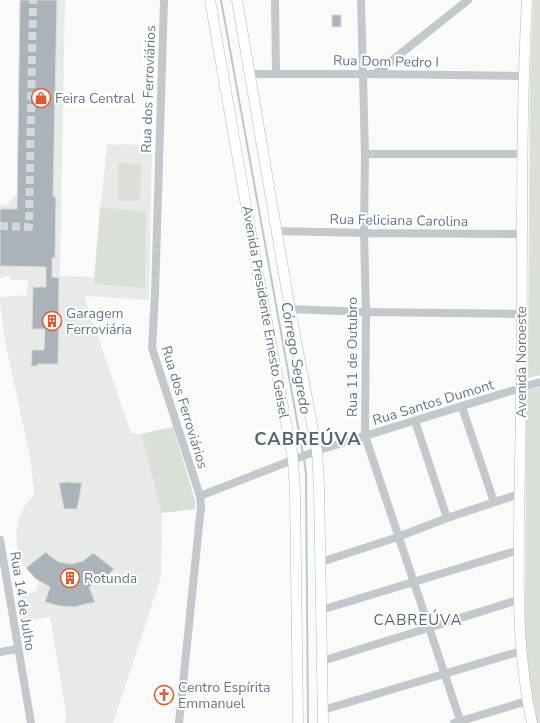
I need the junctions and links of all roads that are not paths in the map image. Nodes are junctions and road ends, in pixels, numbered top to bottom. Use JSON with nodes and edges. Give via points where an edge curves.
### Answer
{"nodes":[{"id":1,"x":164,"y":0,"type":"edge"},
{"id":2,"x":210,"y":0,"type":"edge"},
{"id":3,"x":237,"y":0,"type":"edge"},
{"id":4,"x":275,"y":0,"type":"edge"},
{"id":5,"x":361,"y":0,"type":"edge"},
{"id":6,"x":468,"y":0,"type":"edge"},
{"id":7,"x":527,"y":0,"type":"edge"},
{"id":8,"x":249,"y":74,"type":"junction"},
{"id":9,"x":276,"y":74,"type":"junction"},
{"id":10,"x":364,"y":74,"type":"junction"},
{"id":11,"x":375,"y":74,"type":"junction"},
{"id":12,"x":523,"y":76,"type":"junction"},
{"id":13,"x":365,"y":154,"type":"junction"},
{"id":14,"x":522,"y":154,"type":"junction"},
{"id":15,"x":276,"y":230,"type":"junction"},
{"id":16,"x":364,"y":233,"type":"junction"},
{"id":17,"x":522,"y":234,"type":"junction"},
{"id":18,"x":290,"y":309,"type":"junction"},
{"id":19,"x":366,"y":312,"type":"junction"},
{"id":20,"x":521,"y":314,"type":"junction"},
{"id":21,"x":540,"y":382,"type":"edge"},
{"id":22,"x":521,"y":388,"type":"junction"},
{"id":23,"x":462,"y":406,"type":"junction"},
{"id":24,"x":415,"y":421,"type":"junction"},
{"id":25,"x":365,"y":436,"type":"junction"},
{"id":26,"x":317,"y":451,"type":"junction"},
{"id":27,"x":294,"y":459,"type":"junction"},
{"id":28,"x":519,"y":494,"type":"junction"},
{"id":29,"x":200,"y":496,"type":"junction"},
{"id":30,"x":494,"y":502,"type":"junction"},
{"id":31,"x":447,"y":518,"type":"junction"},
{"id":32,"x":398,"y":537,"type":"junction"},
{"id":33,"x":0,"y":540,"type":"edge"},
{"id":34,"x":519,"y":550,"type":"junction"},
{"id":35,"x":321,"y":562,"type":"junction"},
{"id":36,"x":2,"y":564,"type":"edge"},
{"id":37,"x":414,"y":582,"type":"junction"},
{"id":38,"x":518,"y":600,"type":"junction"},
{"id":39,"x":321,"y":610,"type":"junction"},
{"id":40,"x":429,"y":628,"type":"junction"},
{"id":41,"x":17,"y":649,"type":"junction"},
{"id":42,"x":521,"y":650,"type":"junction"},
{"id":43,"x":0,"y":652,"type":"edge"},
{"id":44,"x":322,"y":661,"type":"junction"},
{"id":45,"x":20,"y":666,"type":"junction"},
{"id":46,"x":444,"y":674,"type":"junction"},
{"id":47,"x":527,"y":701,"type":"junction"},
{"id":48,"x":323,"y":710,"type":"junction"},
{"id":49,"x":458,"y":722,"type":"edge"},
{"id":50,"x":25,"y":723,"type":"edge"},
{"id":51,"x":31,"y":723,"type":"edge"},
{"id":52,"x":179,"y":723,"type":"edge"},
{"id":53,"x":298,"y":723,"type":"edge"},
{"id":54,"x":323,"y":723,"type":"edge"},
{"id":55,"x":532,"y":723,"type":"edge"}],
"edges":[{"from":1,"to":29,"type":"street","name":"Rua dos Ferroviários","via":[[152,348]]},
{"from":2,"to":27,"type":"main road","name":"Avenida Presidente Ernesto Geisel","via":[[258,274]]},
{"from":3,"to":8,"type":"main road","name":"Avenida Presidente Ernesto Geisel"},
{"from":4,"to":9,"type":"street"},
{"from":5,"to":10,"type":"street","name":"Rua 11 de Outubro"},
{"from":6,"to":11,"type":"street"},
{"from":7,"to":12,"type":"main road","name":"Avenida Noroeste"},
{"from":8,"to":9,"type":"street","name":"Rua Dom Pedro I"},
{"from":8,"to":15,"type":"main road","name":"Avenida Presidente Ernesto Geisel"},
{"from":9,"to":10,"type":"street","name":"Rua Dom Pedro I"},
{"from":10,"to":11,"type":"street","name":"Rua Dom Pedro I"},
{"from":10,"to":13,"type":"street","name":"Rua 11 de Outubro"},
{"from":11,"to":12,"type":"street","name":"Rua Dom Pedro I"},
{"from":12,"to":14,"type":"main road","name":"Avenida Noroeste"},
{"from":13,"to":14,"type":"street"},
{"from":13,"to":16,"type":"street","name":"Rua 11 de Outubro"},
{"from":14,"to":17,"type":"main road","name":"Avenida Noroeste"},
{"from":15,"to":16,"type":"street","name":"Rua Feliciana Carolina"},
{"from":15,"to":18,"type":"main road","name":"Avenida Presidente Ernesto Geisel"},
{"from":16,"to":17,"type":"street","name":"Rua Feliciana Carolina"},
{"from":16,"to":19,"type":"street","name":"Rua 11 de Outubro"},
{"from":17,"to":20,"type":"main road","name":"Avenida Noroeste"},
{"from":18,"to":19,"type":"street"},
{"from":18,"to":26,"type":"main road","name":"Avenida Presidente Ernesto Geisel"},
{"from":19,"to":20,"type":"street"},
{"from":19,"to":25,"type":"street","name":"Rua 11 de Outubro"},
{"from":20,"to":22,"type":"main road","name":"Avenida Noroeste"},
{"from":21,"to":22,"type":"street","name":"Rua Santos Dumont"},
{"from":22,"to":23,"type":"street","name":"Rua Santos Dumont"},
{"from":22,"to":28,"type":"main road","name":"Avenida Noroeste"},
{"from":23,"to":24,"type":"street","name":"Rua Santos Dumont"},
{"from":23,"to":30,"type":"street"},
{"from":24,"to":25,"type":"street","name":"Rua Santos Dumont"},
{"from":24,"to":31,"type":"street"},
{"from":25,"to":26,"type":"street","name":"Rua Santos Dumont"},
{"from":25,"to":32,"type":"street","name":"Rua 11 de Outubro"},
{"from":26,"to":27,"type":"street","name":"Rua Santos Dumont"},
{"from":26,"to":35,"type":"main road","name":"Avenida Presidente Ernesto Geisel"},
{"from":27,"to":29,"type":"street","name":"Rua Santos Dumont"},
{"from":27,"to":53,"type":"main road","name":"Avenida Presidente Ernesto Geisel"},
{"from":28,"to":30,"type":"street"},
{"from":28,"to":34,"type":"main road","name":"Avenida Noroeste"},
{"from":29,"to":52,"type":"street","name":"Rua dos Ferroviários"},
{"from":30,"to":31,"type":"street"},
{"from":31,"to":32,"type":"street"},
{"from":32,"to":35,"type":"street"},
{"from":32,"to":37,"type":"street","name":"Rua 11 de Outubro"},
{"from":33,"to":36,"type":"street","name":"Rua 14 de Julho"},
{"from":34,"to":37,"type":"street"},
{"from":34,"to":38,"type":"main road","name":"Avenida Noroeste"},
{"from":35,"to":39,"type":"main road","name":"Avenida Presidente Ernesto Geisel"},
{"from":36,"to":41,"type":"street","name":"Rua 14 de Julho"},
{"from":37,"to":39,"type":"street"},
{"from":37,"to":40,"type":"street","name":"Rua 11 de Outubro"},
{"from":38,"to":40,"type":"street"},
{"from":38,"to":42,"type":"main road","name":"Avenida Noroeste"},
{"from":39,"to":44,"type":"main road","name":"Avenida Presidente Ernesto Geisel"},
{"from":40,"to":44,"type":"street"},
{"from":40,"to":46,"type":"street","name":"Rua 11 de Outubro"},
{"from":41,"to":43,"type":"street"},
{"from":41,"to":45,"type":"street","name":"Rua 14 de Julho"},
{"from":42,"to":46,"type":"street"},
{"from":42,"to":47,"type":"main road","name":"Avenida Noroeste"},
{"from":44,"to":48,"type":"main road","name":"Avenida Presidente Ernesto Geisel"},
{"from":45,"to":50,"type":"street","name":"Rua 14 de Julho"},
{"from":45,"to":51,"type":"street","name":"Rua 14 de Julho"},
{"from":46,"to":48,"type":"street"},
{"from":46,"to":49,"type":"street","name":"Rua 11 de Outubro"},
{"from":47,"to":49,"type":"street"},
{"from":47,"to":55,"type":"main road","name":"Avenida Noroeste"},
{"from":48,"to":54,"type":"main road","name":"Avenida Presidente Ernesto Geisel"}]}
